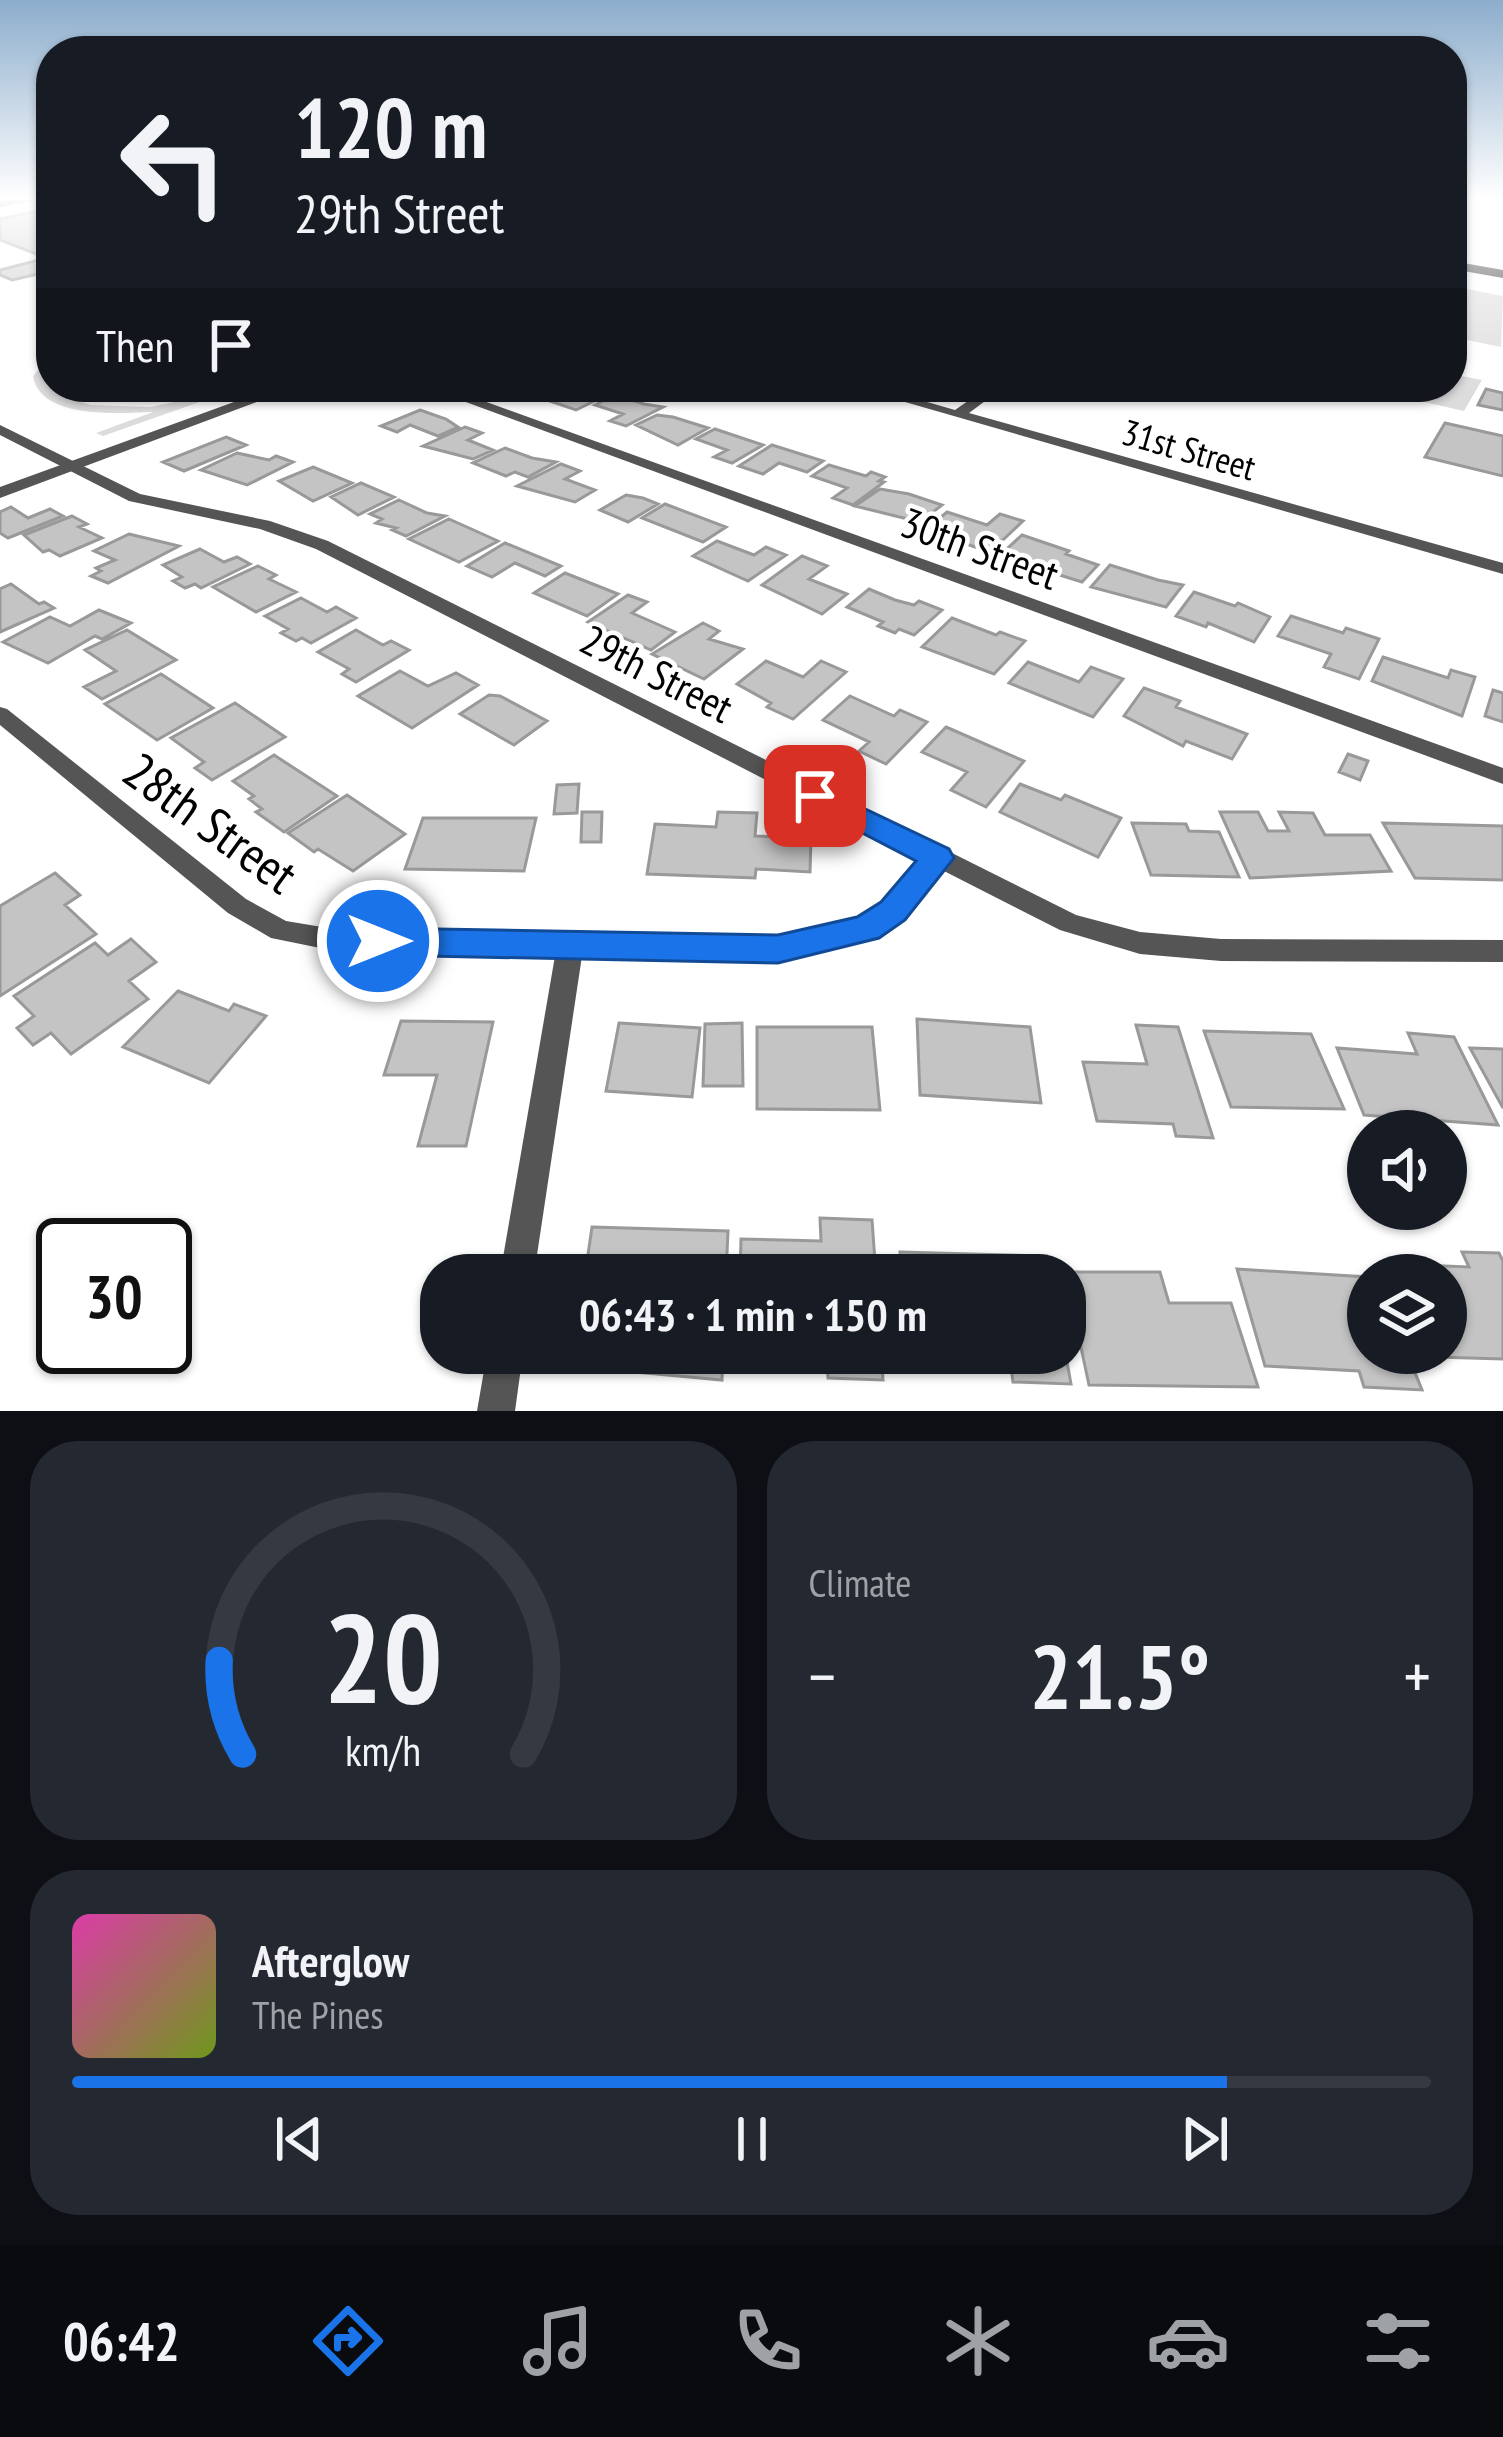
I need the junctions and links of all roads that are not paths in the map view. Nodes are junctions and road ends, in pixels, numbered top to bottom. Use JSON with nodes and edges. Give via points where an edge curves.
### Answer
{"nodes":[{"id":1,"x":1467,"y":268,"type":"edge"},
{"id":2,"x":1503,"y":274,"type":"edge"},
{"id":3,"x":248,"y":402,"type":"edge"},
{"id":4,"x":473,"y":402,"type":"edge"},
{"id":5,"x":912,"y":402,"type":"edge"},
{"id":6,"x":976,"y":402,"type":"edge"},
{"id":7,"x":957,"y":415,"type":"junction"},
{"id":8,"x":0,"y":429,"type":"edge"},
{"id":9,"x":70,"y":467,"type":"junction"},
{"id":10,"x":0,"y":493,"type":"edge"},
{"id":11,"x":1503,"y":569,"type":"edge"},
{"id":12,"x":0,"y":714,"type":"edge"},
{"id":13,"x":1503,"y":776,"type":"edge"},
{"id":14,"x":938,"y":858,"type":"junction"},
{"id":15,"x":570,"y":944,"type":"junction"},
{"id":16,"x":1503,"y":951,"type":"edge"},
{"id":17,"x":520,"y":1254,"type":"edge"},
{"id":18,"x":502,"y":1374,"type":"edge"},
{"id":19,"x":496,"y":1411,"type":"edge"}],
"edges":[{"from":1,"to":2,"type":"main road"},
{"from":3,"to":9,"type":"street"},
{"from":4,"to":13,"type":"street","name":"30th Street"},
{"from":5,"to":7,"type":"street","name":"31st Street"},
{"from":6,"to":7,"type":"street"},
{"from":7,"to":11,"type":"street","name":"31st Street"},
{"from":8,"to":9,"type":"street","name":"29th Street"},
{"from":9,"to":10,"type":"street"},
{"from":9,"to":14,"type":"street","name":"29th Street","via":[[134,498],[322,545]]},
{"from":12,"to":15,"type":"street","name":"28th Street","via":[[237,907],[280,931],[340,941]]},
{"from":14,"to":15,"type":"street","name":"28th Street","via":[[893,911],[829,940],[778,949]]},
{"from":14,"to":16,"type":"street","name":"29th Street","via":[[1069,923],[1140,943]]},
{"from":15,"to":17,"type":"street"},
{"from":18,"to":19,"type":"street"}]}
